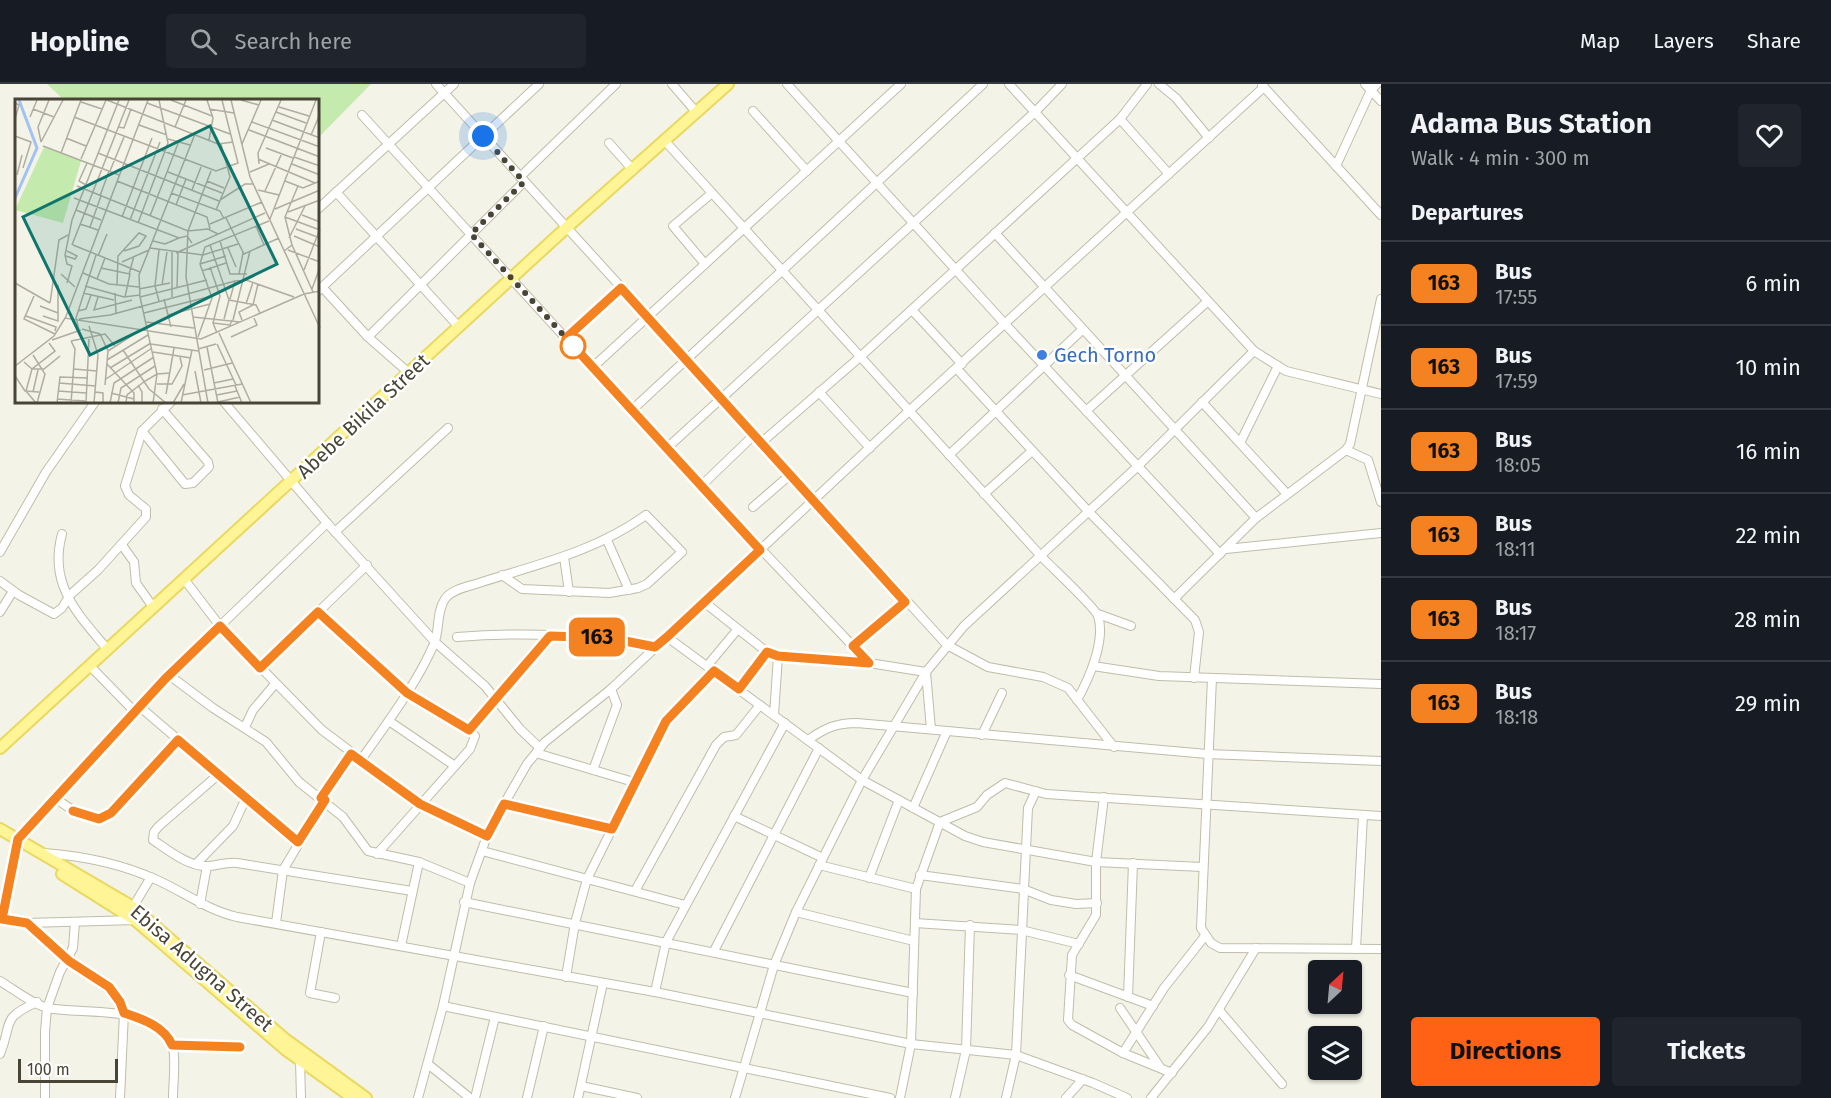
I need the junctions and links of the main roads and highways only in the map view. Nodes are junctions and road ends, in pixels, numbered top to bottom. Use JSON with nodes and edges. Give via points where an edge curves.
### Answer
{"nodes":[{"id":1,"x":728,"y":84,"type":"edge"},
{"id":2,"x":0,"y":748,"type":"edge"},
{"id":3,"x":0,"y":829,"type":"edge"},
{"id":4,"x":0,"y":836,"type":"edge"},
{"id":5,"x":17,"y":842,"type":"junction"},
{"id":6,"x":141,"y":919,"type":"junction"},
{"id":7,"x":353,"y":1098,"type":"edge"},
{"id":8,"x":366,"y":1098,"type":"edge"}],
"edges":[{"from":1,"to":2,"type":"main road","name":"Abebe Bikila Street"},
{"from":3,"to":5,"type":"main road","name":"Ebisa Adugna Street"},
{"from":4,"to":5,"type":"main road","name":"Ebisa Adugna Street"},
{"from":5,"to":6,"type":"main road","name":"Ebisa Adugna Street"},
{"from":5,"to":6,"type":"main road","name":"Ebisa Adugna Street","via":[[133,908]]},
{"from":6,"to":7,"type":"main road","name":"Ebisa Adugna Street","via":[[221,996]]},
{"from":6,"to":8,"type":"main road","name":"Ebisa Adugna Street","via":[[285,1040]]}]}
